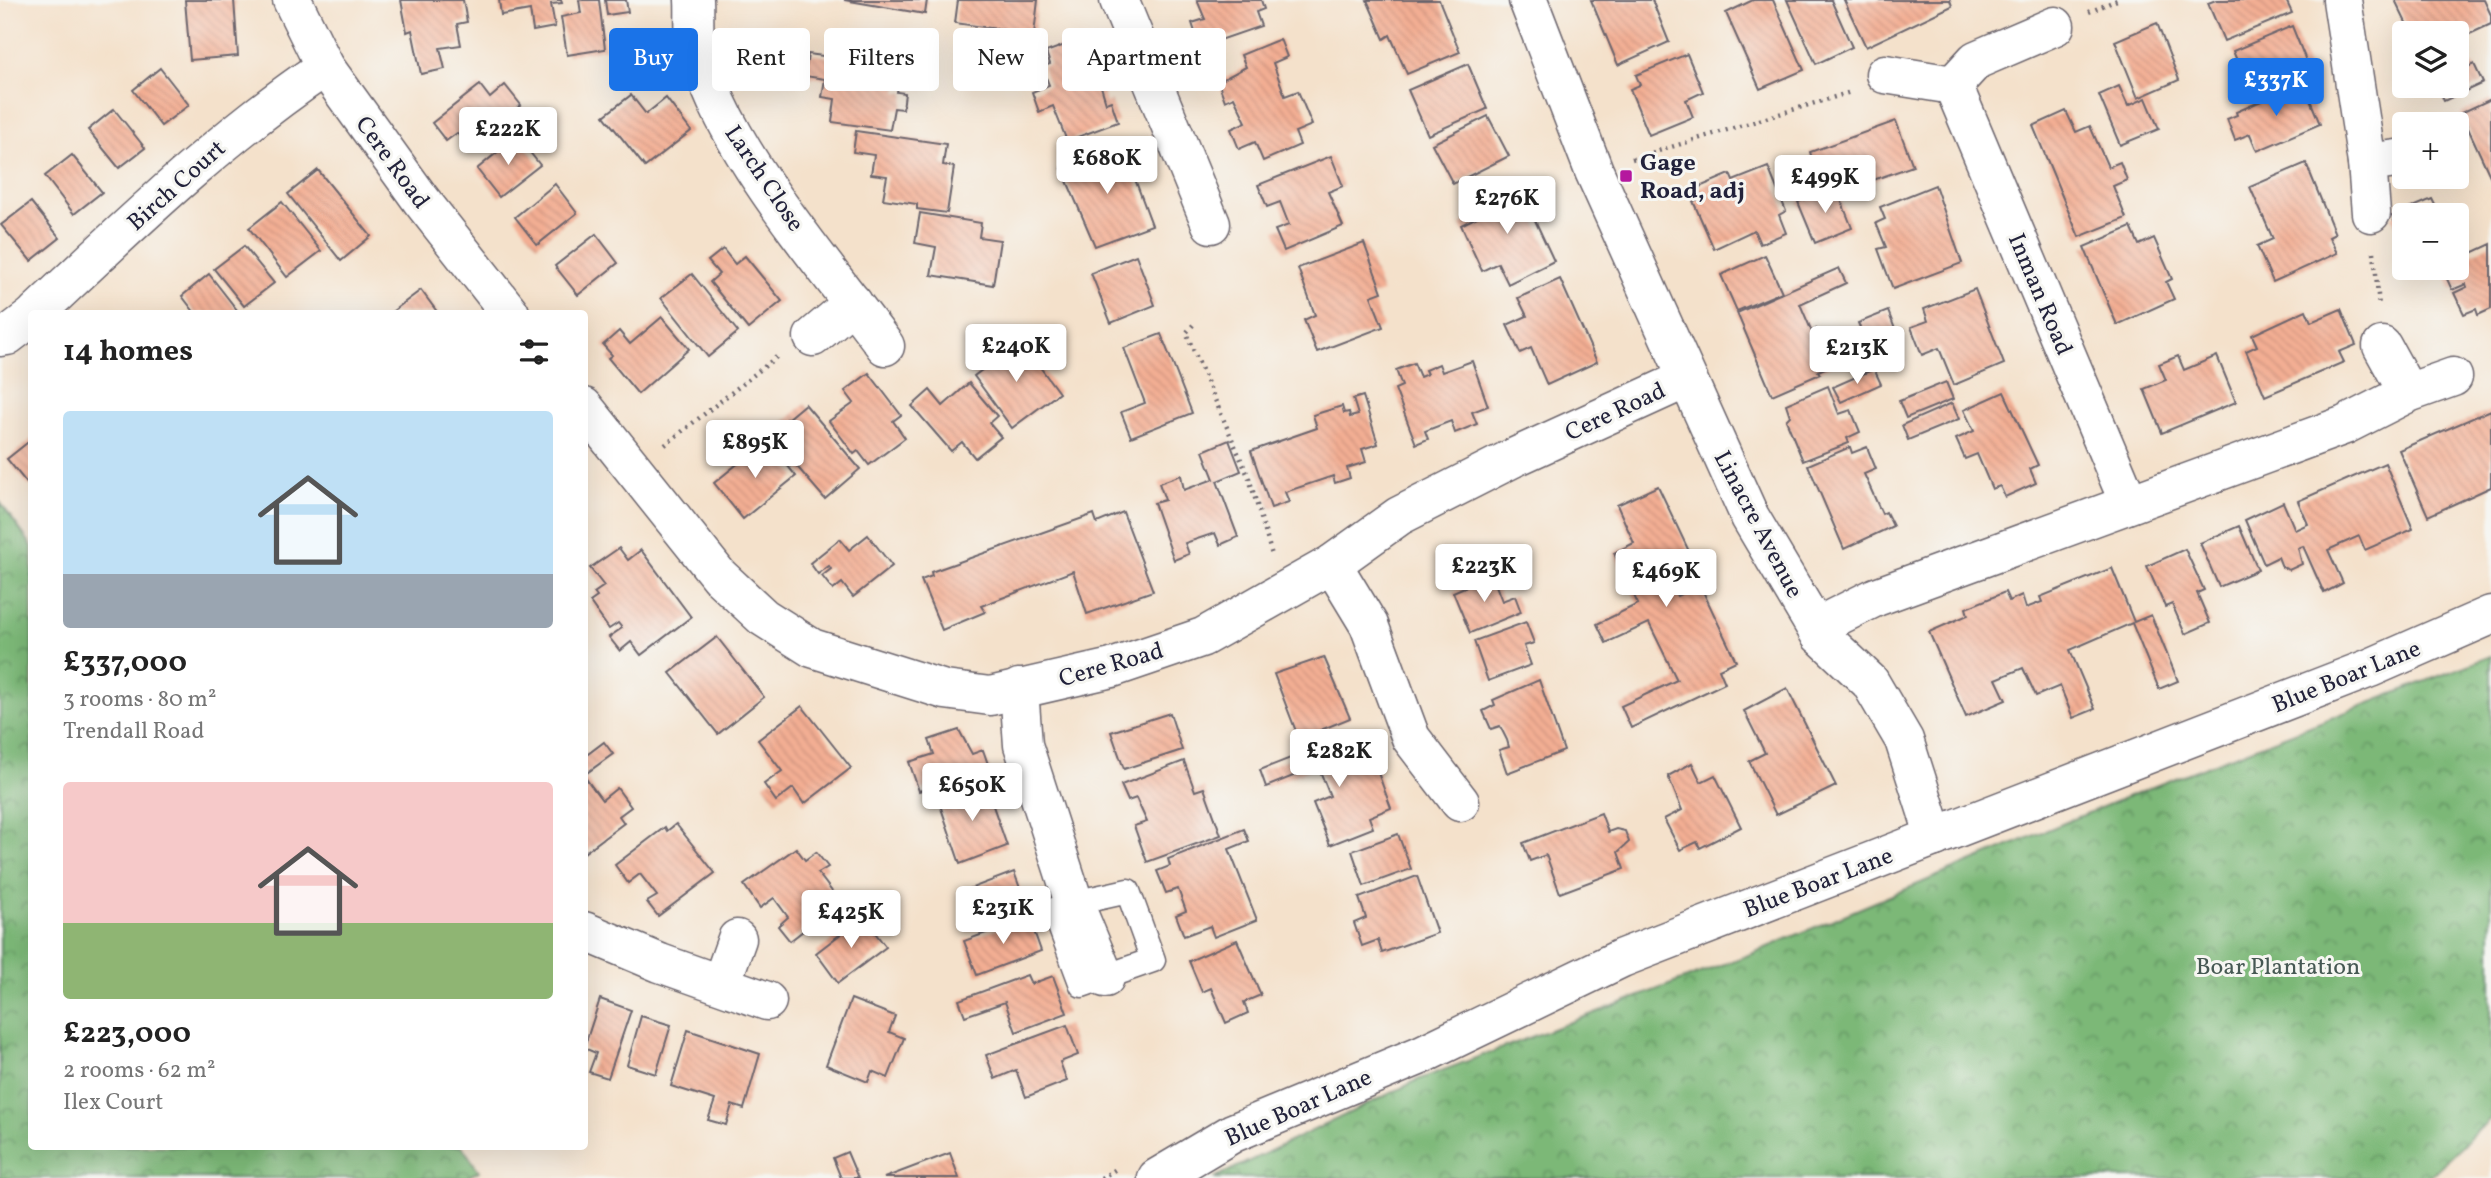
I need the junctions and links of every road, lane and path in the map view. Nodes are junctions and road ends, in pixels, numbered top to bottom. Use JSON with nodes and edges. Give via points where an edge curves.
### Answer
{"nodes":[{"id":1,"x":292,"y":0,"type":"edge"},
{"id":2,"x":694,"y":0,"type":"edge"},
{"id":3,"x":1119,"y":0,"type":"edge"},
{"id":4,"x":1528,"y":0,"type":"edge"},
{"id":5,"x":2343,"y":0,"type":"edge"},
{"id":6,"x":2056,"y":26,"type":"dead end"},
{"id":7,"x":325,"y":67,"type":"junction"},
{"id":8,"x":1885,"y":74,"type":"joint"},
{"id":9,"x":1953,"y":85,"type":"junction"},
{"id":10,"x":2392,"y":160,"type":"edge"},
{"id":11,"x":2367,"y":163,"type":"junction"},
{"id":12,"x":1594,"y":171,"type":"junction"},
{"id":13,"x":2371,"y":213,"type":"joint"},
{"id":14,"x":1211,"y":224,"type":"dead end"},
{"id":15,"x":853,"y":303,"type":"junction"},
{"id":16,"x":39,"y":310,"type":"edge"},
{"id":17,"x":508,"y":310,"type":"edge"},
{"id":18,"x":28,"y":320,"type":"edge"},
{"id":19,"x":1193,"y":326,"type":"dead end"},
{"id":20,"x":0,"y":337,"type":"edge"},
{"id":21,"x":813,"y":337,"type":"joint"},
{"id":22,"x":885,"y":346,"type":"dead end"},
{"id":23,"x":2382,"y":346,"type":"joint"},
{"id":24,"x":2453,"y":377,"type":"dead end"},
{"id":25,"x":1686,"y":379,"type":"junction"},
{"id":26,"x":2408,"y":393,"type":"junction"},
{"id":27,"x":588,"y":412,"type":"edge"},
{"id":28,"x":634,"y":469,"type":"junction"},
{"id":29,"x":2129,"y":503,"type":"junction"},
{"id":30,"x":1332,"y":564,"type":"junction"},
{"id":31,"x":1283,"y":593,"type":"junction"},
{"id":32,"x":2491,"y":615,"type":"edge"},
{"id":33,"x":1820,"y":635,"type":"junction"},
{"id":34,"x":1018,"y":688,"type":"junction"},
{"id":35,"x":1460,"y":802,"type":"dead end"},
{"id":36,"x":1935,"y":837,"type":"junction"},
{"id":37,"x":1074,"y":902,"type":"junction"},
{"id":38,"x":588,"y":933,"type":"edge"},
{"id":39,"x":737,"y":939,"type":"dead end"},
{"id":40,"x":1105,"y":978,"type":"joint"},
{"id":41,"x":721,"y":984,"type":"junction"},
{"id":42,"x":767,"y":1001,"type":"dead end"},
{"id":43,"x":1157,"y":1178,"type":"edge"}],
"edges":[{"from":1,"to":7,"type":"street","name":"Cere Road"},
{"from":2,"to":15,"type":"street","name":"Larch Close","via":[[695,41],[716,104],[759,176]]},
{"from":3,"to":14,"type":"street"},
{"from":4,"to":12,"type":"street","name":"Linacre Avenue"},
{"from":5,"to":11,"type":"street"},
{"from":6,"to":9,"type":"street","via":[[1976,61]]},
{"from":7,"to":16,"type":"street","name":"Birch Court","via":[[273,102],[187,172]]},
{"from":7,"to":17,"type":"street","name":"Cere Road"},
{"from":8,"to":9,"type":"street"},
{"from":8,"to":12,"type":"path","via":[[1876,85]]},
{"from":9,"to":29,"type":"street","name":"Inman Road"},
{"from":10,"to":11,"type":"street"},
{"from":11,"to":13,"type":"street"},
{"from":12,"to":25,"type":"street","name":"Linacre Avenue"},
{"from":13,"to":23,"type":"path"},
{"from":15,"to":21,"type":"street"},
{"from":15,"to":22,"type":"street","name":"Larch Close"},
{"from":18,"to":20,"type":"street"},
{"from":19,"to":31,"type":"path","via":[[1186,332],[1249,478]]},
{"from":21,"to":28,"type":"path","via":[[805,334]]},
{"from":23,"to":26,"type":"street"},
{"from":24,"to":26,"type":"street"},
{"from":25,"to":30,"type":"street","name":"Cere Road","via":[[1399,516]]},
{"from":25,"to":33,"type":"street","name":"Linacre Avenue","via":[[1749,517]]},
{"from":26,"to":29,"type":"street","via":[[2345,425]]},
{"from":27,"to":28,"type":"street","name":"Cere Road"},
{"from":28,"to":34,"type":"street","name":"Cere Road","via":[[719,576],[763,617],[813,648],[945,690],[990,696]]},
{"from":29,"to":33,"type":"street","via":[[1876,597],[1834,618]]},
{"from":30,"to":31,"type":"street","name":"Cere Road"},
{"from":30,"to":35,"type":"street","via":[[1369,625],[1411,738]]},
{"from":31,"to":34,"type":"street","name":"Cere Road","via":[[1203,637],[1112,668]]},
{"from":32,"to":36,"type":"street","name":"Blue Boar Lane","via":[[2358,673]]},
{"from":33,"to":36,"type":"street","name":"Linacre Avenue","via":[[1870,682],[1903,740]]},
{"from":34,"to":37,"type":"street","via":[[1023,745]]},
{"from":36,"to":43,"type":"street","name":"Blue Boar Lane","via":[[1622,958],[1421,1055],[1233,1133]]},
{"from":37,"to":40,"type":"street"},
{"from":37,"to":40,"type":"lane","via":[[1128,891],[1153,960]]},
{"from":38,"to":41,"type":"street"},
{"from":39,"to":41,"type":"street"},
{"from":41,"to":42,"type":"street"}]}
